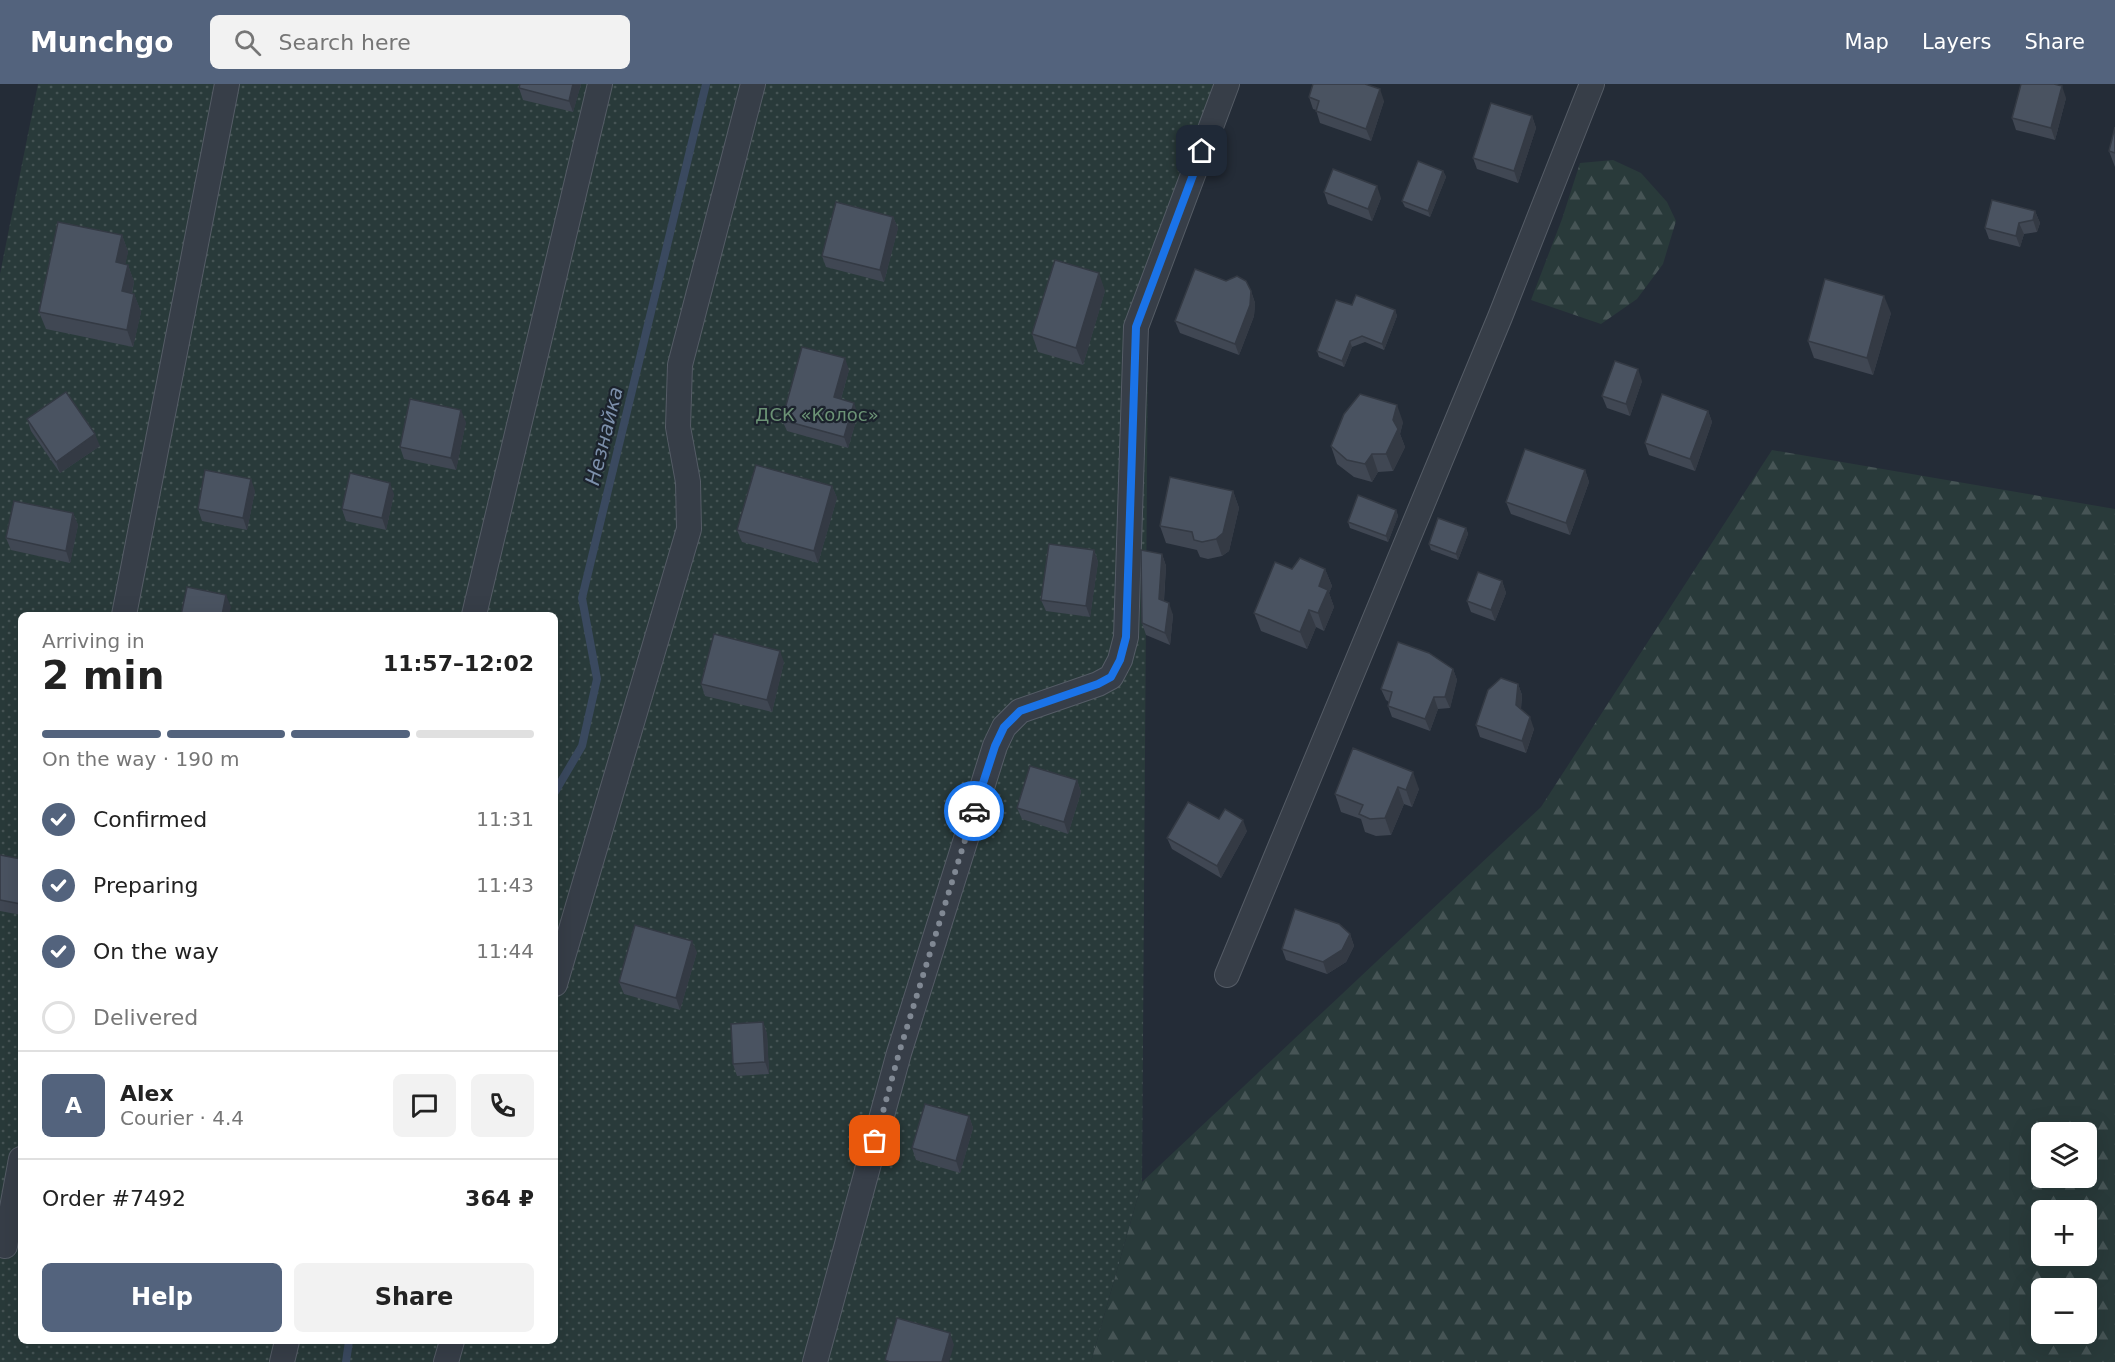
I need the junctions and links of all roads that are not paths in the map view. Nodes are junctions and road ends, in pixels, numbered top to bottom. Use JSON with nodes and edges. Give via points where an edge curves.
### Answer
{"nodes":[{"id":1,"x":227,"y":84,"type":"edge"},
{"id":2,"x":600,"y":84,"type":"edge"},
{"id":3,"x":753,"y":84,"type":"edge"},
{"id":4,"x":1227,"y":84,"type":"edge"},
{"id":5,"x":1592,"y":84,"type":"edge"},
{"id":6,"x":125,"y":612,"type":"edge"},
{"id":7,"x":475,"y":612,"type":"edge"},
{"id":8,"x":558,"y":974,"type":"edge"},
{"id":9,"x":1227,"y":975,"type":"dead end"},
{"id":10,"x":18,"y":1174,"type":"edge"},
{"id":11,"x":4,"y":1246,"type":"dead end"},
{"id":12,"x":286,"y":1344,"type":"edge"},
{"id":13,"x":451,"y":1344,"type":"edge"},
{"id":14,"x":282,"y":1362,"type":"edge"},
{"id":15,"x":446,"y":1362,"type":"edge"},
{"id":16,"x":815,"y":1362,"type":"edge"}],
"edges":[{"from":1,"to":6,"type":"street"},
{"from":2,"to":7,"type":"street"},
{"from":3,"to":8,"type":"street","via":[[680,365],[678,427],[688,482],[689,529]]},
{"from":4,"to":16,"type":"street","via":[[1136,327],[1126,637],[1120,660],[1111,677],[1098,684],[1020,711],[1004,727],[995,746],[899,1053]]},
{"from":5,"to":9,"type":"street","via":[[1500,317]]},
{"from":10,"to":11,"type":"street"},
{"from":12,"to":14,"type":"street"},
{"from":13,"to":15,"type":"street"}]}
